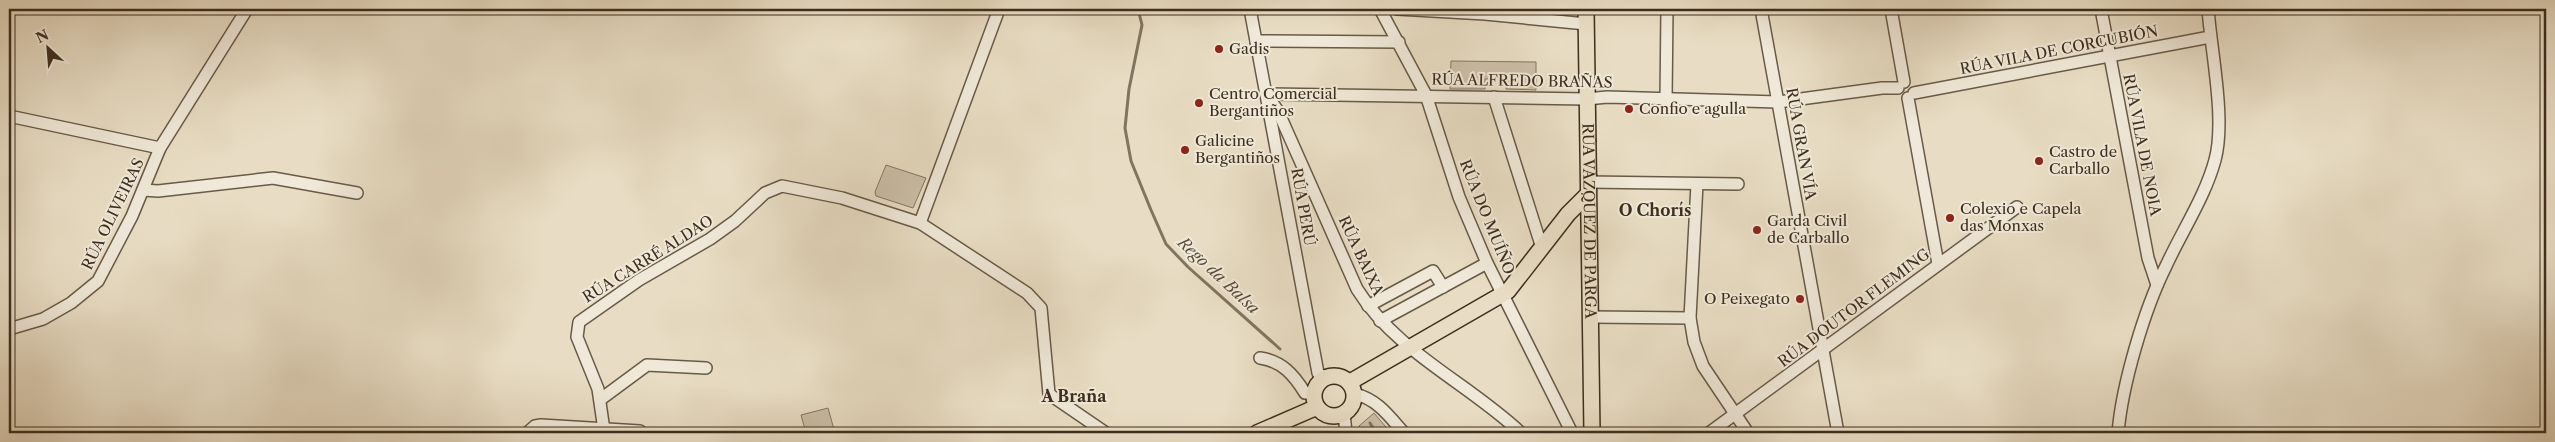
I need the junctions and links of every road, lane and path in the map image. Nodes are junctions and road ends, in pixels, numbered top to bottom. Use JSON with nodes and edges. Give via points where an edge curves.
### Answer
{"nodes":[{"id":1,"x":247,"y":9,"type":"edge"},
{"id":2,"x":1250,"y":9,"type":"edge"},
{"id":3,"x":1380,"y":9,"type":"edge"},
{"id":4,"x":1397,"y":9,"type":"edge"},
{"id":5,"x":1586,"y":9,"type":"edge"},
{"id":6,"x":1667,"y":9,"type":"edge"},
{"id":7,"x":1761,"y":9,"type":"edge"},
{"id":8,"x":1891,"y":9,"type":"edge"},
{"id":9,"x":2101,"y":9,"type":"edge"},
{"id":10,"x":2208,"y":9,"type":"edge"},
{"id":11,"x":995,"y":10,"type":"edge"},
{"id":12,"x":1485,"y":11,"type":"edge"},
{"id":13,"x":1586,"y":24,"type":"junction"},
{"id":14,"x":2210,"y":37,"type":"junction"},
{"id":15,"x":1256,"y":40,"type":"junction"},
{"id":16,"x":1398,"y":42,"type":"junction"},
{"id":17,"x":2110,"y":55,"type":"junction"},
{"id":18,"x":1901,"y":85,"type":"junction"},
{"id":19,"x":1266,"y":94,"type":"junction"},
{"id":20,"x":1911,"y":95,"type":"junction"},
{"id":21,"x":1426,"y":96,"type":"junction"},
{"id":22,"x":1494,"y":97,"type":"junction"},
{"id":23,"x":1587,"y":99,"type":"junction"},
{"id":24,"x":1666,"y":100,"type":"junction"},
{"id":25,"x":1778,"y":102,"type":"junction"},
{"id":26,"x":9,"y":116,"type":"edge"},
{"id":27,"x":160,"y":148,"type":"junction"},
{"id":28,"x":1295,"y":149,"type":"junction"},
{"id":29,"x":1278,"y":151,"type":"junction"},
{"id":30,"x":1587,"y":159,"type":"junction"},
{"id":31,"x":1697,"y":184,"type":"junction"},
{"id":32,"x":1738,"y":184,"type":"dead end"},
{"id":33,"x":143,"y":190,"type":"junction"},
{"id":34,"x":357,"y":194,"type":"dead end"},
{"id":35,"x":1586,"y":197,"type":"junction"},
{"id":36,"x":2017,"y":207,"type":"dead end"},
{"id":37,"x":920,"y":223,"type":"junction"},
{"id":38,"x":1542,"y":248,"type":"junction"},
{"id":39,"x":1487,"y":262,"type":"junction"},
{"id":40,"x":1938,"y":264,"type":"junction"},
{"id":41,"x":2157,"y":285,"type":"junction"},
{"id":42,"x":1442,"y":287,"type":"junction"},
{"id":43,"x":1503,"y":294,"type":"junction"},
{"id":44,"x":1368,"y":306,"type":"junction"},
{"id":45,"x":1592,"y":316,"type":"junction"},
{"id":46,"x":1690,"y":318,"type":"junction"},
{"id":47,"x":1380,"y":321,"type":"junction"},
{"id":48,"x":9,"y":329,"type":"edge"},
{"id":49,"x":1408,"y":347,"type":"junction"},
{"id":50,"x":1824,"y":351,"type":"junction"},
{"id":51,"x":1260,"y":358,"type":"dead end"},
{"id":52,"x":706,"y":368,"type":"dead end"},
{"id":53,"x":1324,"y":377,"type":"junction"},
{"id":54,"x":1353,"y":389,"type":"junction"},
{"id":55,"x":601,"y":399,"type":"junction"},
{"id":56,"x":1315,"y":400,"type":"junction"},
{"id":57,"x":1344,"y":413,"type":"junction"},
{"id":58,"x":1735,"y":415,"type":"junction"},
{"id":59,"x":604,"y":430,"type":"junction"},
{"id":60,"x":640,"y":431,"type":"dead end"},
{"id":61,"x":527,"y":433,"type":"edge"},
{"id":62,"x":1106,"y":433,"type":"edge"},
{"id":63,"x":1257,"y":433,"type":"edge"},
{"id":64,"x":1346,"y":433,"type":"edge"},
{"id":65,"x":1404,"y":433,"type":"edge"},
{"id":66,"x":1520,"y":433,"type":"edge"},
{"id":67,"x":1572,"y":433,"type":"edge"},
{"id":68,"x":1592,"y":433,"type":"edge"},
{"id":69,"x":1709,"y":433,"type":"edge"},
{"id":70,"x":1748,"y":433,"type":"edge"},
{"id":71,"x":1838,"y":433,"type":"edge"},
{"id":72,"x":2118,"y":433,"type":"edge"}],
"edges":[{"from":1,"to":27,"type":"street","name":"RÚA OLIVEIRAS"},
{"from":2,"to":15,"type":"street","name":"RÚA PERÚ"},
{"from":3,"to":16,"type":"street","name":"RÚA DO MUÍÑO"},
{"from":4,"to":12,"type":"street"},
{"from":5,"to":13,"type":"main road","name":"RÚA VÁZQUEZ DE PARGA"},
{"from":6,"to":24,"type":"street"},
{"from":7,"to":25,"type":"street","name":"RÚA GRAN VÍA"},
{"from":8,"to":18,"type":"street"},
{"from":9,"to":17,"type":"street","name":"RÚA VILA DE NOIA"},
{"from":10,"to":14,"type":"street"},
{"from":11,"to":37,"type":"street"},
{"from":12,"to":13,"type":"street"},
{"from":13,"to":23,"type":"main road","name":"RÚA VÁZQUEZ DE PARGA"},
{"from":14,"to":17,"type":"street","name":"RÚA VILA DE CORCUBIÓN"},
{"from":14,"to":41,"type":"street","via":[[2219,121],[2216,159],[2203,193]]},
{"from":15,"to":16,"type":"street"},
{"from":15,"to":19,"type":"street","name":"RÚA PERÚ"},
{"from":16,"to":21,"type":"street","name":"RÚA DO MUÍÑO"},
{"from":17,"to":20,"type":"street","name":"RÚA VILA DE CORCUBIÓN"},
{"from":17,"to":41,"type":"street","name":"RÚA VILA DE NOIA","via":[[2148,258]]},
{"from":18,"to":20,"type":"street","via":[[1900,95]]},
{"from":18,"to":25,"type":"street"},
{"from":19,"to":21,"type":"street","name":"RÚA ALFREDO BRAÑAS"},
{"from":19,"to":28,"type":"street","name":"RÚA BAIXA","via":[[1278,111]]},
{"from":19,"to":29,"type":"street","name":"RÚA PERÚ"},
{"from":20,"to":40,"type":"street"},
{"from":21,"to":22,"type":"street","name":"RÚA ALFREDO BRAÑAS"},
{"from":21,"to":39,"type":"street","name":"RÚA DO MUÍÑO","via":[[1459,197]]},
{"from":22,"to":23,"type":"street","name":"RÚA ALFREDO BRAÑAS"},
{"from":22,"to":38,"type":"street"},
{"from":23,"to":24,"type":"street","name":"RÚA ALFREDO BRAÑAS"},
{"from":23,"to":30,"type":"main road","name":"RÚA VÁZQUEZ DE PARGA"},
{"from":24,"to":25,"type":"street","name":"RÚA ALFREDO BRAÑAS"},
{"from":25,"to":50,"type":"street","name":"RÚA GRAN VÍA"},
{"from":26,"to":27,"type":"street"},
{"from":27,"to":33,"type":"street","name":"RÚA OLIVEIRAS"},
{"from":28,"to":29,"type":"street"},
{"from":28,"to":44,"type":"street","name":"RÚA BAIXA","via":[[1356,289]]},
{"from":29,"to":53,"type":"street","name":"RÚA PERÚ","via":[[1318,373]]},
{"from":30,"to":35,"type":"main road","name":"RÚA VÁZQUEZ DE PARGA"},
{"from":30,"to":35,"type":"main road","via":[[1582,170]]},
{"from":31,"to":32,"type":"street"},
{"from":31,"to":35,"type":"street"},
{"from":31,"to":46,"type":"street"},
{"from":33,"to":34,"type":"street","via":[[195,188],[273,178]]},
{"from":33,"to":48,"type":"street","name":"RÚA OLIVEIRAS","via":[[98,281],[71,303],[43,319]]},
{"from":35,"to":38,"type":"main road","via":[[1568,214]]},
{"from":35,"to":45,"type":"main road","name":"RÚA VÁZQUEZ DE PARGA"},
{"from":36,"to":40,"type":"street","name":"RÚA DOUTOR FLEMING"},
{"from":37,"to":55,"type":"street","name":"RÚA CARRÉ ALDAO","via":[[842,198],[782,186],[774,188],[724,229],[639,280],[579,322],[577,338]]},
{"from":37,"to":62,"type":"street","via":[[1027,293],[1041,308],[1049,394]]},
{"from":38,"to":43,"type":"main road","via":[[1513,287]]},
{"from":39,"to":42,"type":"street"},
{"from":39,"to":43,"type":"street","name":"RÚA DO MUÍÑO"},
{"from":40,"to":50,"type":"street","name":"RÚA DOUTOR FLEMING"},
{"from":41,"to":72,"type":"street","via":[[2127,382]]},
{"from":42,"to":44,"type":"street","via":[[1433,271]]},
{"from":42,"to":47,"type":"street"},
{"from":43,"to":49,"type":"main road"},
{"from":43,"to":67,"type":"street","name":"RÚA DO MUÍÑO"},
{"from":44,"to":47,"type":"street","name":"RÚA BAIXA"},
{"from":45,"to":46,"type":"street"},
{"from":45,"to":68,"type":"main road","name":"RÚA VÁZQUEZ DE PARGA"},
{"from":46,"to":58,"type":"street","via":[[1703,366]]},
{"from":47,"to":49,"type":"street","name":"RÚA BAIXA"},
{"from":49,"to":54,"type":"main road","via":[[1368,371]]},
{"from":49,"to":66,"type":"street","name":"RÚA BAIXA","via":[[1484,402]]},
{"from":50,"to":58,"type":"street","name":"RÚA DOUTOR FLEMING"},
{"from":50,"to":71,"type":"street","name":"RÚA GRAN VÍA"},
{"from":51,"to":56,"type":"street","via":[[1270,359],[1292,373],[1305,393]]},
{"from":52,"to":55,"type":"street","via":[[647,365]]},
{"from":53,"to":54,"type":"main road","via":[[1341,376]]},
{"from":53,"to":56,"type":"main road","via":[[1319,381]]},
{"from":54,"to":57,"type":"main road","via":[[1352,405]]},
{"from":54,"to":65,"type":"street","via":[[1383,409]]},
{"from":55,"to":59,"type":"street","name":"RÚA CARRÉ ALDAO"},
{"from":56,"to":57,"type":"main road","via":[[1332,416]]},
{"from":56,"to":63,"type":"main road"},
{"from":57,"to":64,"type":"street"},
{"from":58,"to":69,"type":"street","name":"RÚA DOUTOR FLEMING"},
{"from":58,"to":70,"type":"street"},
{"from":59,"to":60,"type":"street"},
{"from":59,"to":61,"type":"street","via":[[541,425]]}]}
